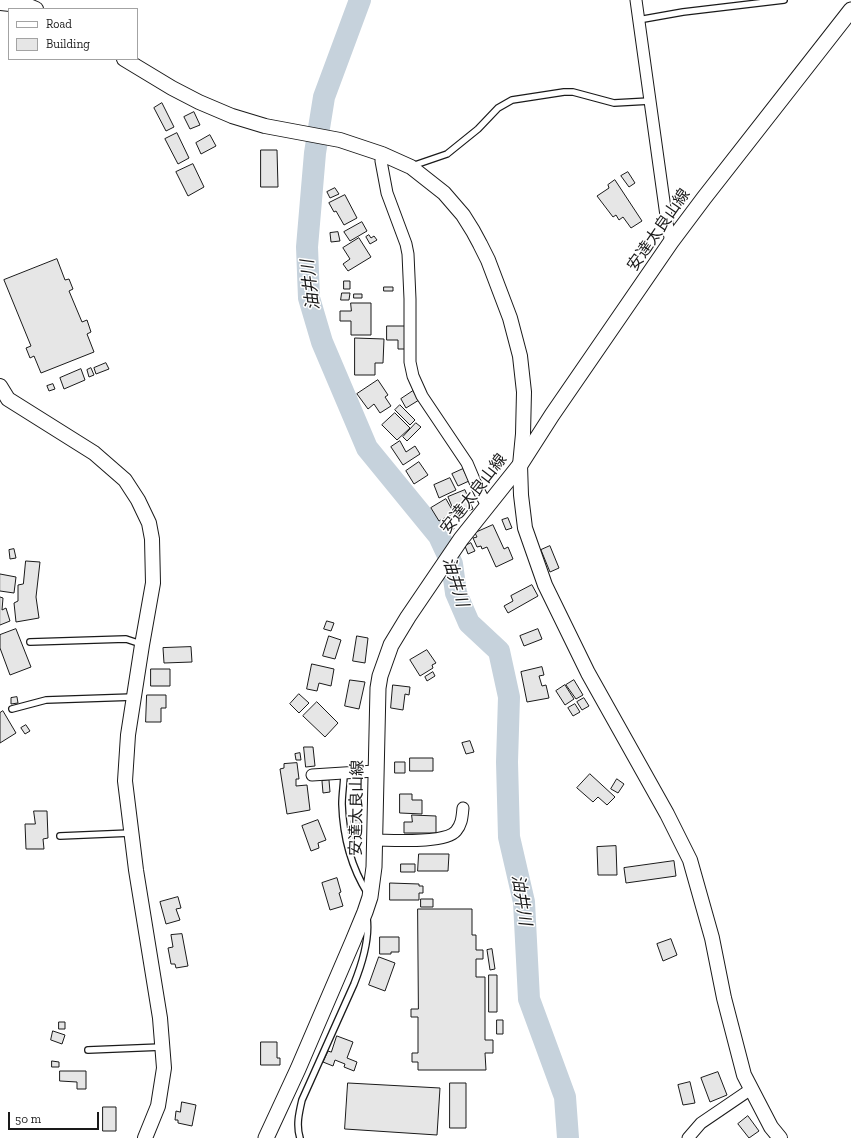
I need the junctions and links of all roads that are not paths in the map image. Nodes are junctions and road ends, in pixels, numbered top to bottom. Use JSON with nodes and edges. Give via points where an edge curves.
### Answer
{"nodes":[{"id":1,"x":636,"y":0,"type":"edge"},
{"id":2,"x":784,"y":0,"type":"edge"},
{"id":3,"x":0,"y":3,"type":"edge"},
{"id":4,"x":34,"y":8,"type":"edge"},
{"id":5,"x":851,"y":10,"type":"edge"},
{"id":6,"x":638,"y":20,"type":"junction"},
{"id":7,"x":126,"y":60,"type":"edge"},
{"id":8,"x":650,"y":101,"type":"junction"},
{"id":9,"x":382,"y":154,"type":"junction"},
{"id":10,"x":412,"y":167,"type":"junction"},
{"id":11,"x":671,"y":242,"type":"junction"},
{"id":12,"x":0,"y":386,"type":"edge"},
{"id":13,"x":520,"y":465,"type":"junction"},
{"id":14,"x":487,"y":506,"type":"junction"},
{"id":15,"x":30,"y":642,"type":"dead end"},
{"id":16,"x":142,"y":645,"type":"junction"},
{"id":17,"x":134,"y":697,"type":"junction"},
{"id":18,"x":12,"y":709,"type":"dead end"},
{"id":19,"x":375,"y":771,"type":"junction"},
{"id":20,"x":344,"y":773,"type":"junction"},
{"id":21,"x":312,"y":775,"type":"dead end"},
{"id":22,"x":463,"y":808,"type":"dead end"},
{"id":23,"x":131,"y":833,"type":"junction"},
{"id":24,"x":60,"y":836,"type":"dead end"},
{"id":25,"x":374,"y":840,"type":"junction"},
{"id":26,"x":370,"y":897,"type":"junction"},
{"id":27,"x":365,"y":912,"type":"junction"},
{"id":28,"x":163,"y":1047,"type":"junction"},
{"id":29,"x":88,"y":1050,"type":"dead end"},
{"id":30,"x":751,"y":1089,"type":"junction"},
{"id":31,"x":145,"y":1138,"type":"edge"},
{"id":32,"x":266,"y":1138,"type":"edge"},
{"id":33,"x":300,"y":1138,"type":"edge"},
{"id":34,"x":688,"y":1138,"type":"edge"},
{"id":35,"x":780,"y":1138,"type":"edge"}],
"edges":[{"from":1,"to":6,"type":"street"},
{"from":2,"to":6,"type":"lane"},
{"from":3,"to":4,"type":"street"},
{"from":5,"to":11,"type":"main road","name":"安達太良山線"},
{"from":6,"to":8,"type":"street"},
{"from":7,"to":9,"type":"street","via":[[172,88],[232,116],[265,126],[340,140]]},
{"from":8,"to":10,"type":"lane","via":[[614,103],[573,92],[512,100],[498,108],[478,129],[447,154]]},
{"from":8,"to":11,"type":"street"},
{"from":9,"to":10,"type":"street"},
{"from":9,"to":14,"type":"street","via":[[387,193],[408,254],[410,362],[413,376],[422,396],[468,463]]},
{"from":10,"to":13,"type":"street","via":[[444,193],[463,215],[480,244],[510,318],[520,356],[524,392]]},
{"from":11,"to":13,"type":"main road","name":"安達太良山線"},
{"from":12,"to":16,"type":"street","via":[[8,399],[94,453],[125,480],[138,500],[149,523],[152,539],[153,583]]},
{"from":13,"to":14,"type":"main road","name":"安達太良山線"},
{"from":13,"to":30,"type":"street","via":[[525,528],[545,585],[588,673],[690,860],[712,938],[744,1075]]},
{"from":14,"to":19,"type":"main road","name":"安達太良山線","via":[[461,539],[391,645],[380,676]]},
{"from":15,"to":16,"type":"lane","via":[[126,639]]},
{"from":16,"to":17,"type":"street"},
{"from":17,"to":18,"type":"lane","via":[[46,700]]},
{"from":17,"to":23,"type":"street","via":[[125,781]]},
{"from":19,"to":20,"type":"street"},
{"from":19,"to":25,"type":"main road","name":"安達太良山線"},
{"from":20,"to":21,"type":"street"},
{"from":20,"to":26,"type":"lane","via":[[342,804],[347,839],[354,869]]},
{"from":22,"to":25,"type":"street","via":[[461,823],[455,832],[447,837],[432,840]]},
{"from":23,"to":24,"type":"lane"},
{"from":23,"to":28,"type":"street"},
{"from":25,"to":26,"type":"main road","name":"安達太良山線"},
{"from":26,"to":27,"type":"main road","name":"安達太良山線"},
{"from":27,"to":32,"type":"main road","name":"安達太良山線"},
{"from":27,"to":33,"type":"lane","via":[[368,925],[360,969],[302,1100],[298,1120]]},
{"from":28,"to":29,"type":"lane"},
{"from":28,"to":31,"type":"street","via":[[164,1068],[158,1106]]},
{"from":30,"to":34,"type":"street","via":[[701,1123]]},
{"from":30,"to":35,"type":"street","via":[[771,1127]]}]}
